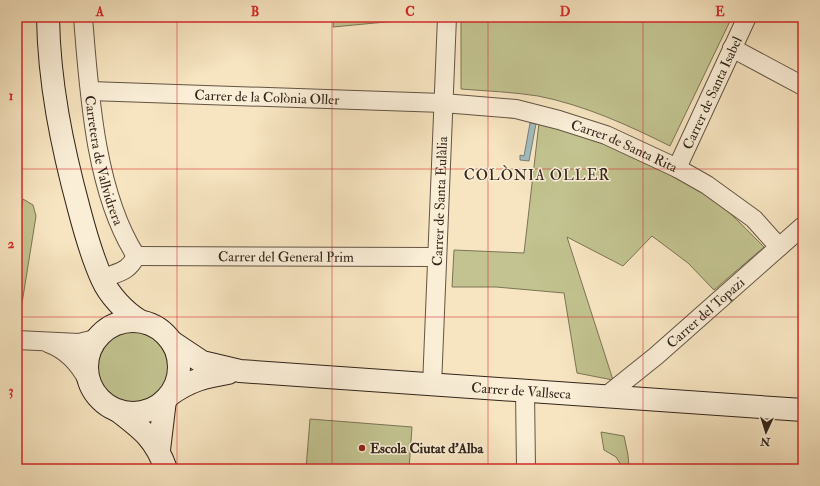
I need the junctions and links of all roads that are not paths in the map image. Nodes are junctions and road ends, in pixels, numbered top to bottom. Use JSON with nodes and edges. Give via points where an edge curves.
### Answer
{"nodes":[{"id":1,"x":48,"y":17,"type":"edge"},
{"id":2,"x":83,"y":17,"type":"edge"},
{"id":3,"x":447,"y":17,"type":"edge"},
{"id":4,"x":747,"y":17,"type":"edge"},
{"id":5,"x":732,"y":48,"type":"junction"},
{"id":6,"x":803,"y":86,"type":"edge"},
{"id":7,"x":90,"y":91,"type":"junction"},
{"id":8,"x":443,"y":103,"type":"junction"},
{"id":9,"x":677,"y":168,"type":"junction"},
{"id":10,"x":803,"y":226,"type":"edge"},
{"id":11,"x":779,"y":247,"type":"junction"},
{"id":12,"x":136,"y":256,"type":"junction"},
{"id":13,"x":437,"y":257,"type":"junction"},
{"id":14,"x":102,"y":279,"type":"junction"},
{"id":15,"x":140,"y":322,"type":"junction"},
{"id":16,"x":98,"y":336,"type":"junction"},
{"id":17,"x":17,"y":340,"type":"edge"},
{"id":18,"x":46,"y":342,"type":"junction"},
{"id":19,"x":172,"y":342,"type":"junction"},
{"id":20,"x":240,"y":371,"type":"junction"},
{"id":21,"x":88,"y":381,"type":"junction"},
{"id":22,"x":432,"y":386,"type":"junction"},
{"id":23,"x":525,"y":391,"type":"junction"},
{"id":24,"x":606,"y":396,"type":"junction"},
{"id":25,"x":168,"y":397,"type":"junction"},
{"id":26,"x":803,"y":410,"type":"edge"},
{"id":27,"x":118,"y":411,"type":"junction"},
{"id":28,"x":163,"y":460,"type":"edge"},
{"id":29,"x":526,"y":469,"type":"edge"}],
"edges":[{"from":1,"to":14,"type":"main road","via":[[53,93],[63,146],[85,231]]},
{"from":2,"to":7,"type":"street","name":"Carretera de Vallvidrera"},
{"from":3,"to":8,"type":"street","name":"Carrer de Santa Eulàlia"},
{"from":4,"to":5,"type":"street","name":"Carrer de Santa Isabel"},
{"from":5,"to":6,"type":"street"},
{"from":5,"to":9,"type":"street","name":"Carrer de Santa Isabel"},
{"from":7,"to":8,"type":"street","name":"Carrer de la Colònia Oller"},
{"from":7,"to":12,"type":"street","name":"Carretera de Vallvidrera","via":[[96,138],[108,195],[127,242]]},
{"from":8,"to":9,"type":"street","name":"Carrer de Santa Rita","via":[[516,109],[558,120],[606,135]]},
{"from":8,"to":13,"type":"street","name":"Carrer de Santa Eulàlia"},
{"from":9,"to":11,"type":"street","name":"Carrer de Santa Rita","via":[[708,185],[754,220]]},
{"from":10,"to":11,"type":"street","name":"Carrer del Topazi"},
{"from":11,"to":24,"type":"street","name":"Carrer del Topazi","via":[[656,356]]},
{"from":12,"to":13,"type":"street","name":"Carrer del General Prim"},
{"from":12,"to":14,"type":"street","via":[[132,265],[122,272]]},
{"from":13,"to":22,"type":"street","name":"Carrer de Santa Eulàlia"},
{"from":14,"to":15,"type":"main road","via":[[126,311]]},
{"from":14,"to":16,"type":"main road","via":[[104,316]]},
{"from":15,"to":16,"type":"main road","via":[[119,322]]},
{"from":15,"to":19,"type":"main road","via":[[152,324]]},
{"from":16,"to":18,"type":"street","via":[[79,343]]},
{"from":16,"to":21,"type":"main road","via":[[87,359]]},
{"from":17,"to":18,"type":"street"},
{"from":18,"to":21,"type":"street","via":[[59,347],[72,357]]},
{"from":19,"to":20,"type":"main road","via":[[202,362]]},
{"from":19,"to":25,"type":"main road","via":[[179,358],[178,377]]},
{"from":20,"to":22,"type":"main road","name":"Carrer de Vallseca"},
{"from":20,"to":25,"type":"main road","via":[[202,377],[186,383]]},
{"from":21,"to":27,"type":"main road","via":[[102,401]]},
{"from":22,"to":23,"type":"main road","name":"Carrer de Vallseca"},
{"from":23,"to":24,"type":"main road","name":"Carrer de Vallseca"},
{"from":23,"to":29,"type":"street"},
{"from":24,"to":26,"type":"main road","name":"Carrer de Vallseca"},
{"from":25,"to":27,"type":"main road","via":[[146,411]]},
{"from":25,"to":28,"type":"main road"},
{"from":27,"to":28,"type":"main road","via":[[146,434]]}]}
